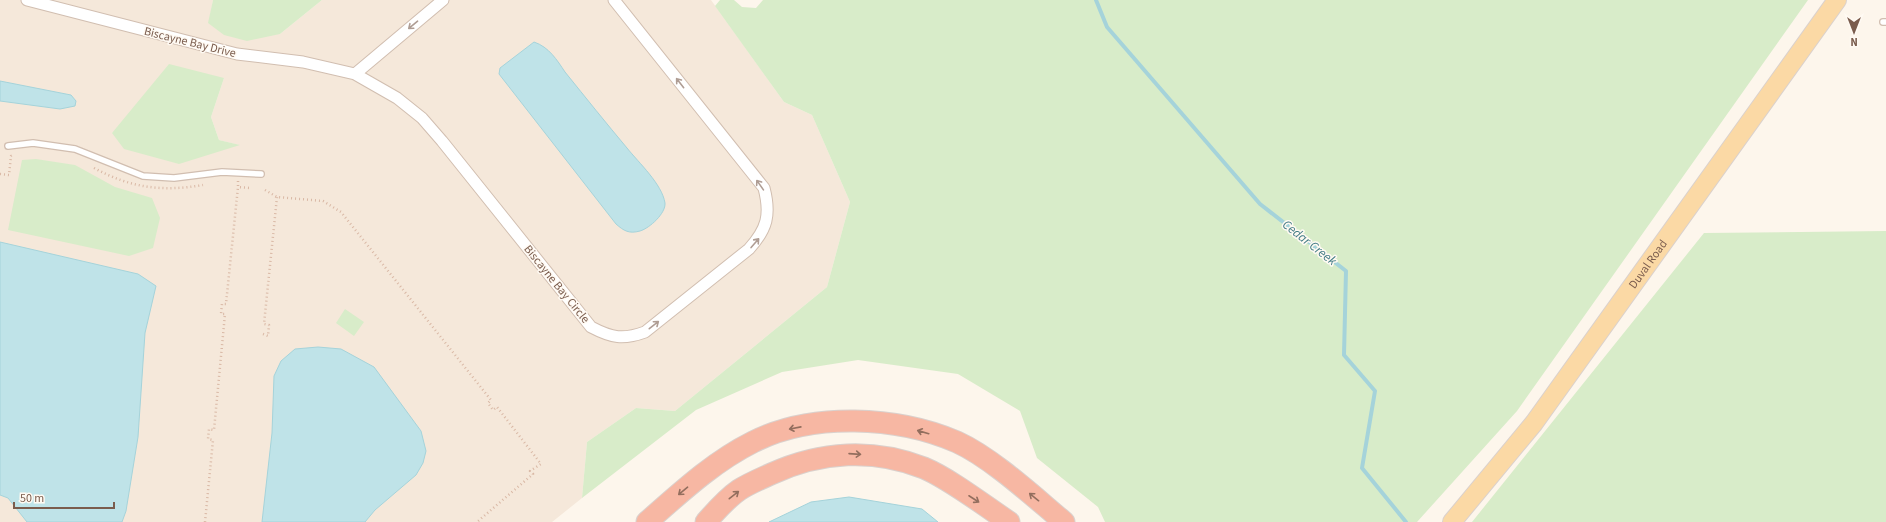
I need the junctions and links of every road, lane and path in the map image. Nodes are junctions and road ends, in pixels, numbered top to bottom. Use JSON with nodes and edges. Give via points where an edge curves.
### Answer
{"nodes":[{"id":1,"x":27,"y":0,"type":"edge"},
{"id":2,"x":443,"y":0,"type":"edge"},
{"id":3,"x":614,"y":0,"type":"edge"},
{"id":4,"x":1837,"y":0,"type":"edge"},
{"id":5,"x":355,"y":74,"type":"junction"},
{"id":6,"x":8,"y":146,"type":"dead end"},
{"id":7,"x":261,"y":174,"type":"dead end"},
{"id":8,"x":238,"y":187,"type":"dead end"},
{"id":9,"x":265,"y":190,"type":"dead end"},
{"id":10,"x":277,"y":197,"type":"junction"},
{"id":11,"x":262,"y":334,"type":"dead end"},
{"id":12,"x":205,"y":522,"type":"edge"},
{"id":13,"x":476,"y":522,"type":"edge"},
{"id":14,"x":647,"y":522,"type":"edge"},
{"id":15,"x":706,"y":522,"type":"edge"},
{"id":16,"x":1009,"y":522,"type":"edge"},
{"id":17,"x":1064,"y":522,"type":"edge"},
{"id":18,"x":1452,"y":522,"type":"edge"}],
"edges":[{"from":1,"to":5,"type":"street","name":"Biscayne Bay Drive","via":[[237,54],[303,62]]},
{"from":2,"to":5,"type":"street","one_way":true},
{"from":5,"to":3,"type":"street","name":"Biscayne Bay Circle","one_way":true,"via":[[397,98],[422,118],[591,327],[607,335],[632,337],[645,332],[749,249],[760,237],[766,222],[768,204],[764,188]]},
{"from":4,"to":18,"type":"main road","name":"Duval Road","via":[[1534,423]]},
{"from":6,"to":7,"type":"lane","via":[[33,143],[75,149],[143,176],[174,178],[222,172]]},
{"from":8,"to":12,"type":"path","via":[[226,304],[222,304],[222,314],[225,314],[214,430],[209,429],[208,439],[213,440]]},
{"from":9,"to":10,"type":"path"},
{"from":10,"to":11,"type":"path","via":[[264,324],[269,325],[268,336]]},
{"from":10,"to":13,"type":"path","via":[[323,201],[341,212],[491,400],[488,403],[493,410],[497,407],[541,464],[530,471],[533,474]]},
{"from":17,"to":14,"type":"highway","one_way":true,"via":[[1001,471],[957,442],[908,427],[859,421],[839,421],[792,428],[772,433],[753,442],[697,479]]},
{"from":15,"to":16,"type":"highway","one_way":true,"via":[[740,490],[766,476],[807,461],[848,454],[877,456],[926,469]]}]}
